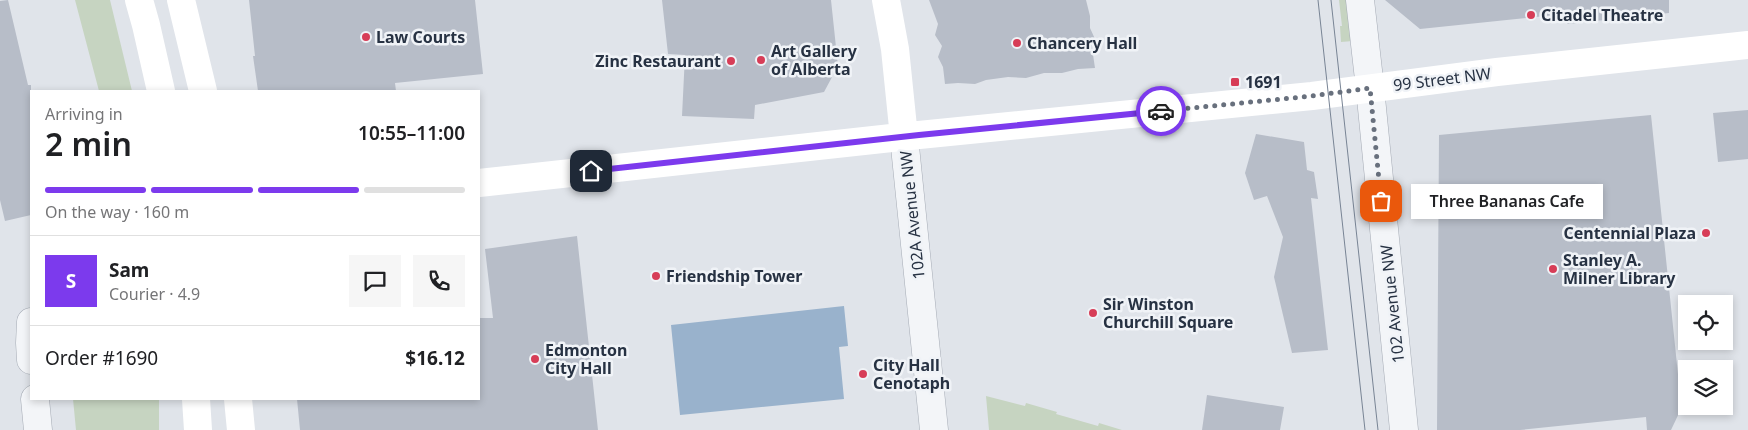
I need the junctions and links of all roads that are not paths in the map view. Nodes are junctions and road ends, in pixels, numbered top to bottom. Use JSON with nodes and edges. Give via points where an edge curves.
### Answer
{"nodes":[{"id":1,"x":138,"y":0,"type":"edge"},
{"id":2,"x":181,"y":0,"type":"edge"},
{"id":3,"x":886,"y":0,"type":"edge"},
{"id":4,"x":1360,"y":0,"type":"edge"},
{"id":5,"x":1748,"y":45,"type":"edge"},
{"id":6,"x":1370,"y":88,"type":"junction"},
{"id":7,"x":161,"y":90,"type":"edge"},
{"id":8,"x":203,"y":90,"type":"edge"},
{"id":9,"x":904,"y":137,"type":"junction"},
{"id":10,"x":480,"y":183,"type":"edge"},
{"id":11,"x":35,"y":400,"type":"edge"},
{"id":12,"x":196,"y":400,"type":"edge"},
{"id":13,"x":238,"y":400,"type":"edge"},
{"id":14,"x":38,"y":430,"type":"edge"},
{"id":15,"x":198,"y":430,"type":"edge"},
{"id":16,"x":241,"y":430,"type":"edge"},
{"id":17,"x":934,"y":430,"type":"edge"},
{"id":18,"x":1404,"y":430,"type":"edge"}],
"edges":[{"from":1,"to":7,"type":"street"},
{"from":2,"to":8,"type":"street"},
{"from":3,"to":9,"type":"street","name":"102A Avenue NW","via":[[895,49]]},
{"from":4,"to":6,"type":"street","name":"102 Avenue NW"},
{"from":5,"to":6,"type":"street","name":"99 Street NW"},
{"from":6,"to":9,"type":"street","name":"99 Street NW"},
{"from":6,"to":18,"type":"street","name":"102 Avenue NW"},
{"from":9,"to":10,"type":"street","name":"99 Street NW"},
{"from":9,"to":17,"type":"street","name":"102A Avenue NW"},
{"from":11,"to":14,"type":"street"},
{"from":12,"to":15,"type":"street"},
{"from":13,"to":16,"type":"street"}]}
